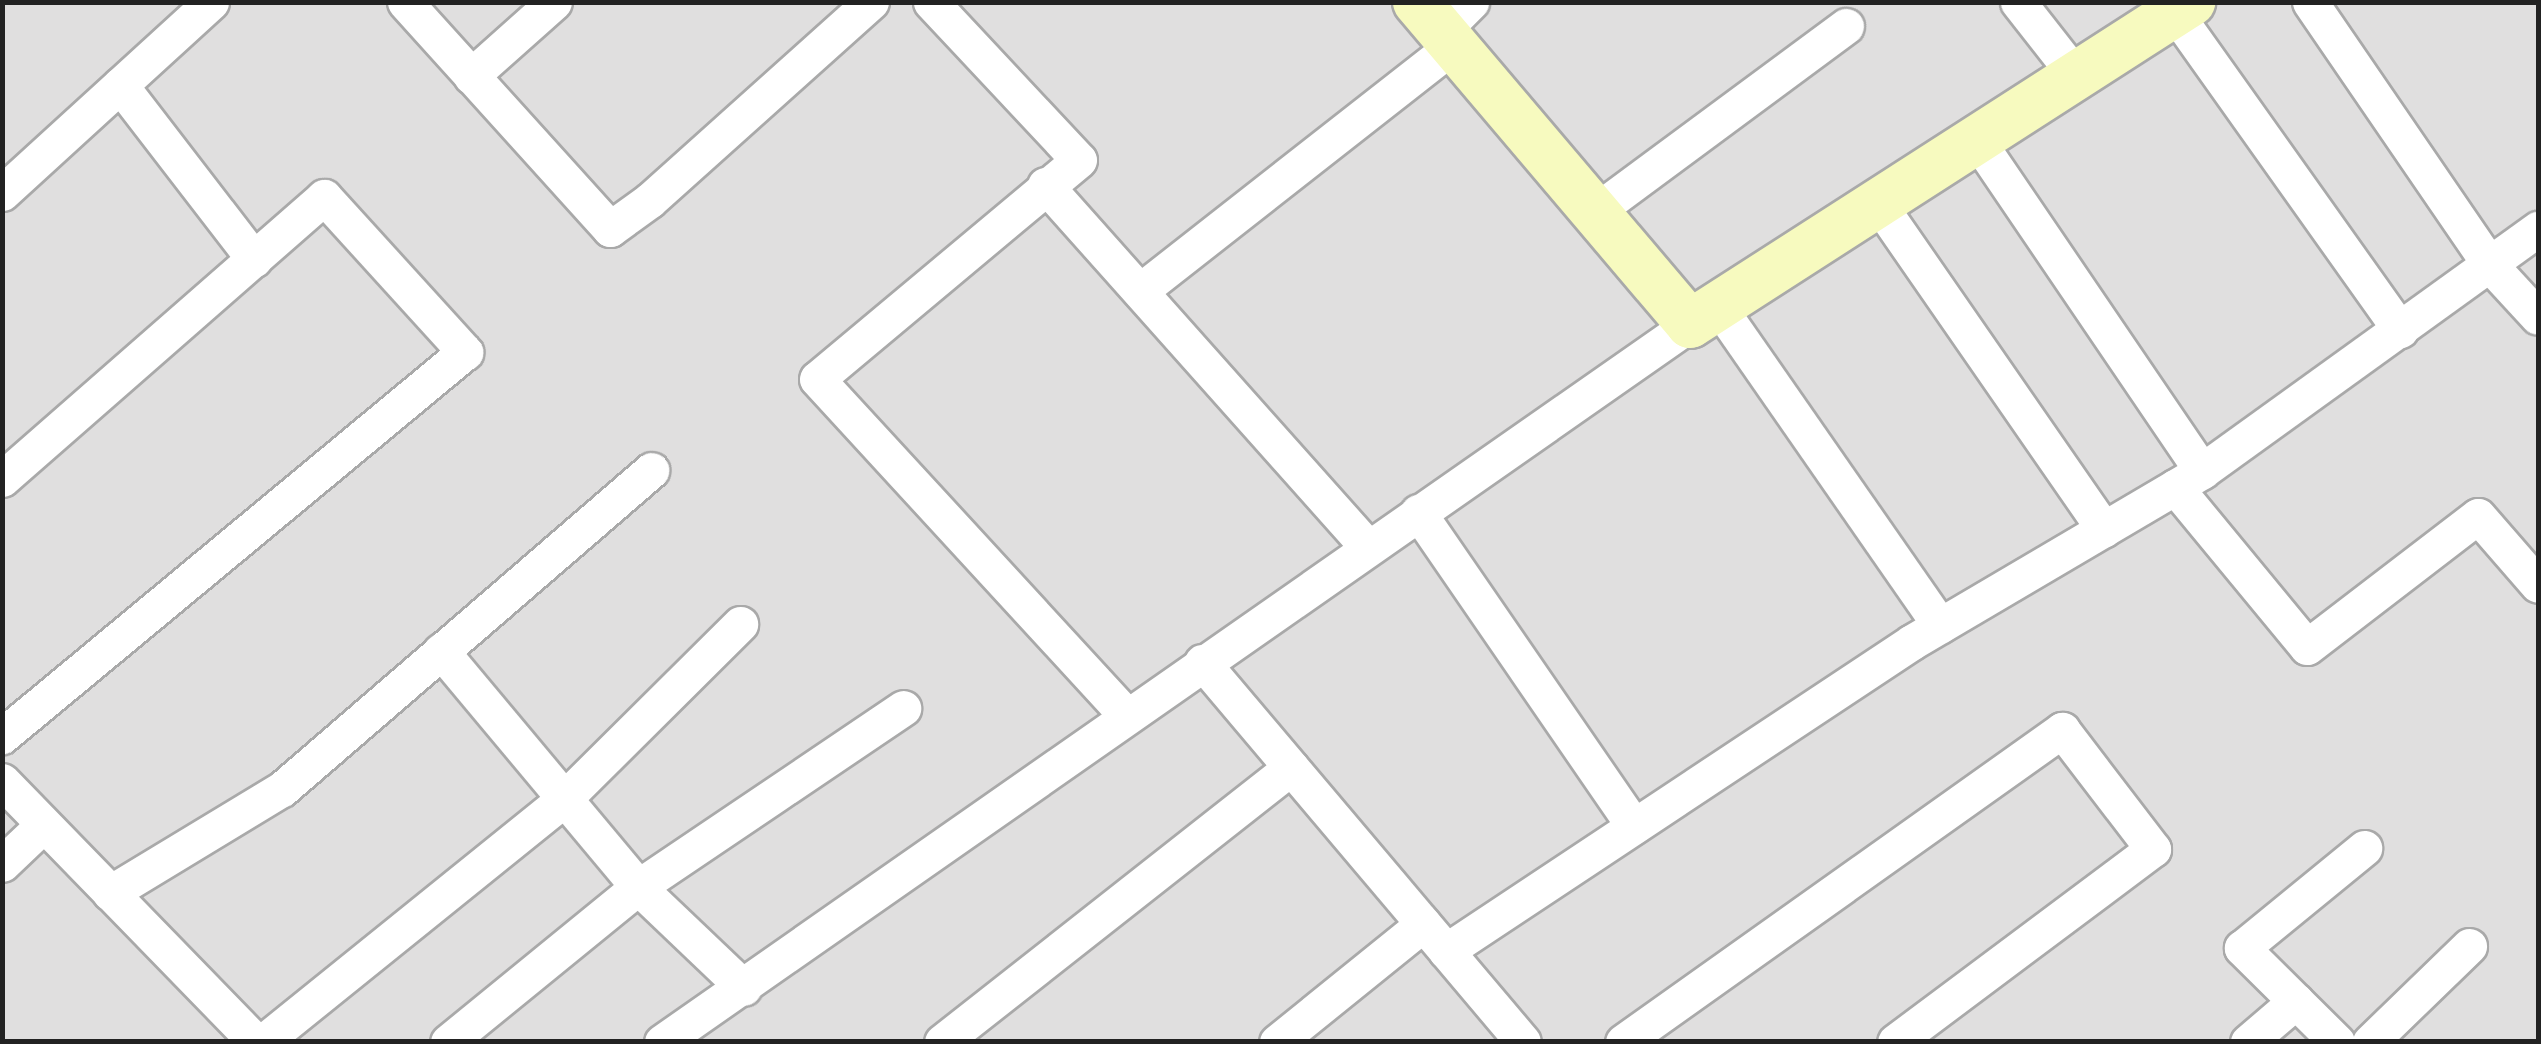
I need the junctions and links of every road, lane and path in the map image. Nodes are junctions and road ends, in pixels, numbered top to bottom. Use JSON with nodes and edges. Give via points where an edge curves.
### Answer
{"nodes":[{"id":1,"x":211,"y":2,"type":"edge"},
{"id":2,"x":405,"y":2,"type":"edge"},
{"id":3,"x":554,"y":2,"type":"edge"},
{"id":4,"x":871,"y":2,"type":"edge"},
{"id":5,"x":932,"y":2,"type":"edge"},
{"id":6,"x":2018,"y":2,"type":"edge"},
{"id":7,"x":2310,"y":2,"type":"edge"},
{"id":8,"x":2183,"y":8,"type":"edge"},
{"id":9,"x":1447,"y":20,"type":"edge"},
{"id":10,"x":1846,"y":26,"type":"dead end"},
{"id":11,"x":472,"y":76,"type":"junction"},
{"id":12,"x":2076,"y":76,"type":"junction"},
{"id":13,"x":120,"y":85,"type":"junction"},
{"id":14,"x":1977,"y":140,"type":"junction"},
{"id":15,"x":1045,"y":185,"type":"junction"},
{"id":16,"x":2,"y":193,"type":"edge"},
{"id":17,"x":1878,"y":204,"type":"junction"},
{"id":18,"x":1596,"y":212,"type":"junction"},
{"id":19,"x":2538,"y":229,"type":"edge"},
{"id":20,"x":254,"y":259,"type":"junction"},
{"id":21,"x":2491,"y":266,"type":"junction"},
{"id":22,"x":1140,"y":291,"type":"junction"},
{"id":23,"x":1704,"y":315,"type":"junction"},
{"id":24,"x":2538,"y":317,"type":"edge"},
{"id":25,"x":2400,"y":330,"type":"junction"},
{"id":26,"x":651,"y":470,"type":"dead end"},
{"id":27,"x":2188,"y":479,"type":"junction"},
{"id":28,"x":2,"y":480,"type":"edge"},
{"id":29,"x":1418,"y":512,"type":"junction"},
{"id":30,"x":2104,"y":529,"type":"junction"},
{"id":31,"x":1368,"y":547,"type":"junction"},
{"id":32,"x":2538,"y":585,"type":"edge"},
{"id":33,"x":740,"y":624,"type":"dead end"},
{"id":34,"x":1940,"y":626,"type":"junction"},
{"id":35,"x":441,"y":652,"type":"junction"},
{"id":36,"x":1202,"y":662,"type":"junction"},
{"id":37,"x":904,"y":708,"type":"dead end"},
{"id":38,"x":1128,"y":716,"type":"junction"},
{"id":39,"x":2,"y":736,"type":"edge"},
{"id":40,"x":1291,"y":767,"type":"junction"},
{"id":41,"x":2,"y":782,"type":"edge"},
{"id":42,"x":565,"y":798,"type":"junction"},
{"id":43,"x":42,"y":826,"type":"junction"},
{"id":44,"x":1634,"y":826,"type":"junction"},
{"id":45,"x":2364,"y":848,"type":"dead end"},
{"id":46,"x":2,"y":864,"type":"edge"},
{"id":47,"x":638,"y":886,"type":"junction"},
{"id":48,"x":110,"y":893,"type":"junction"},
{"id":49,"x":1435,"y":937,"type":"junction"},
{"id":50,"x":2469,"y":946,"type":"dead end"},
{"id":51,"x":744,"y":988,"type":"junction"},
{"id":52,"x":2296,"y":1001,"type":"junction"},
{"id":53,"x":260,"y":1042,"type":"edge"},
{"id":54,"x":448,"y":1042,"type":"edge"},
{"id":55,"x":662,"y":1042,"type":"edge"},
{"id":56,"x":942,"y":1042,"type":"edge"},
{"id":57,"x":1277,"y":1042,"type":"edge"},
{"id":58,"x":1523,"y":1042,"type":"edge"},
{"id":59,"x":1623,"y":1042,"type":"edge"},
{"id":60,"x":1894,"y":1042,"type":"edge"},
{"id":61,"x":2248,"y":1042,"type":"edge"},
{"id":62,"x":2337,"y":1042,"type":"edge"},
{"id":63,"x":2370,"y":1042,"type":"edge"}],
"edges":[{"from":1,"to":13,"type":"street"},
{"from":2,"to":11,"type":"street"},
{"from":3,"to":11,"type":"street"},
{"from":4,"to":11,"type":"street","via":[[610,229]]},
{"from":5,"to":15,"type":"street","via":[[1079,160]]},
{"from":6,"to":12,"type":"street"},
{"from":7,"to":21,"type":"street"},
{"from":8,"to":12,"type":"street"},
{"from":8,"to":25,"type":"street"},
{"from":9,"to":18,"type":"street"},
{"from":9,"to":22,"type":"street"},
{"from":10,"to":18,"type":"street"},
{"from":12,"to":14,"type":"street"},
{"from":13,"to":16,"type":"street"},
{"from":13,"to":20,"type":"street"},
{"from":14,"to":17,"type":"street"},
{"from":14,"to":27,"type":"street"},
{"from":15,"to":22,"type":"street"},
{"from":15,"to":38,"type":"street","via":[[816,379]]},
{"from":17,"to":23,"type":"street"},
{"from":17,"to":30,"type":"street"},
{"from":18,"to":23,"type":"street"},
{"from":19,"to":21,"type":"street"},
{"from":20,"to":28,"type":"street"},
{"from":20,"to":39,"type":"street","via":[[324,196],[465,352]]},
{"from":21,"to":24,"type":"street"},
{"from":21,"to":25,"type":"street"},
{"from":22,"to":31,"type":"street"},
{"from":23,"to":29,"type":"street"},
{"from":23,"to":34,"type":"street"},
{"from":25,"to":27,"type":"street"},
{"from":26,"to":35,"type":"street"},
{"from":27,"to":30,"type":"street"},
{"from":27,"to":32,"type":"street","via":[[2307,647],[2478,516]]},
{"from":29,"to":31,"type":"street"},
{"from":29,"to":44,"type":"street"},
{"from":30,"to":34,"type":"street"},
{"from":31,"to":36,"type":"street"},
{"from":33,"to":42,"type":"street"},
{"from":34,"to":44,"type":"street"},
{"from":35,"to":42,"type":"street"},
{"from":35,"to":48,"type":"street","via":[[282,788]]},
{"from":36,"to":38,"type":"street"},
{"from":36,"to":40,"type":"street"},
{"from":37,"to":47,"type":"street"},
{"from":38,"to":51,"type":"street"},
{"from":40,"to":49,"type":"street"},
{"from":40,"to":56,"type":"street"},
{"from":41,"to":43,"type":"street"},
{"from":42,"to":47,"type":"street"},
{"from":42,"to":53,"type":"street"},
{"from":43,"to":46,"type":"street"},
{"from":43,"to":48,"type":"street"},
{"from":44,"to":49,"type":"street"},
{"from":45,"to":52,"type":"street","via":[[2242,948]]},
{"from":47,"to":51,"type":"street"},
{"from":47,"to":54,"type":"street"},
{"from":48,"to":53,"type":"street"},
{"from":49,"to":57,"type":"street"},
{"from":49,"to":58,"type":"street"},
{"from":50,"to":63,"type":"street"},
{"from":51,"to":55,"type":"street"},
{"from":52,"to":61,"type":"street"},
{"from":52,"to":62,"type":"street"},
{"from":59,"to":60,"type":"street","via":[[2062,730],[2152,849]]}]}
